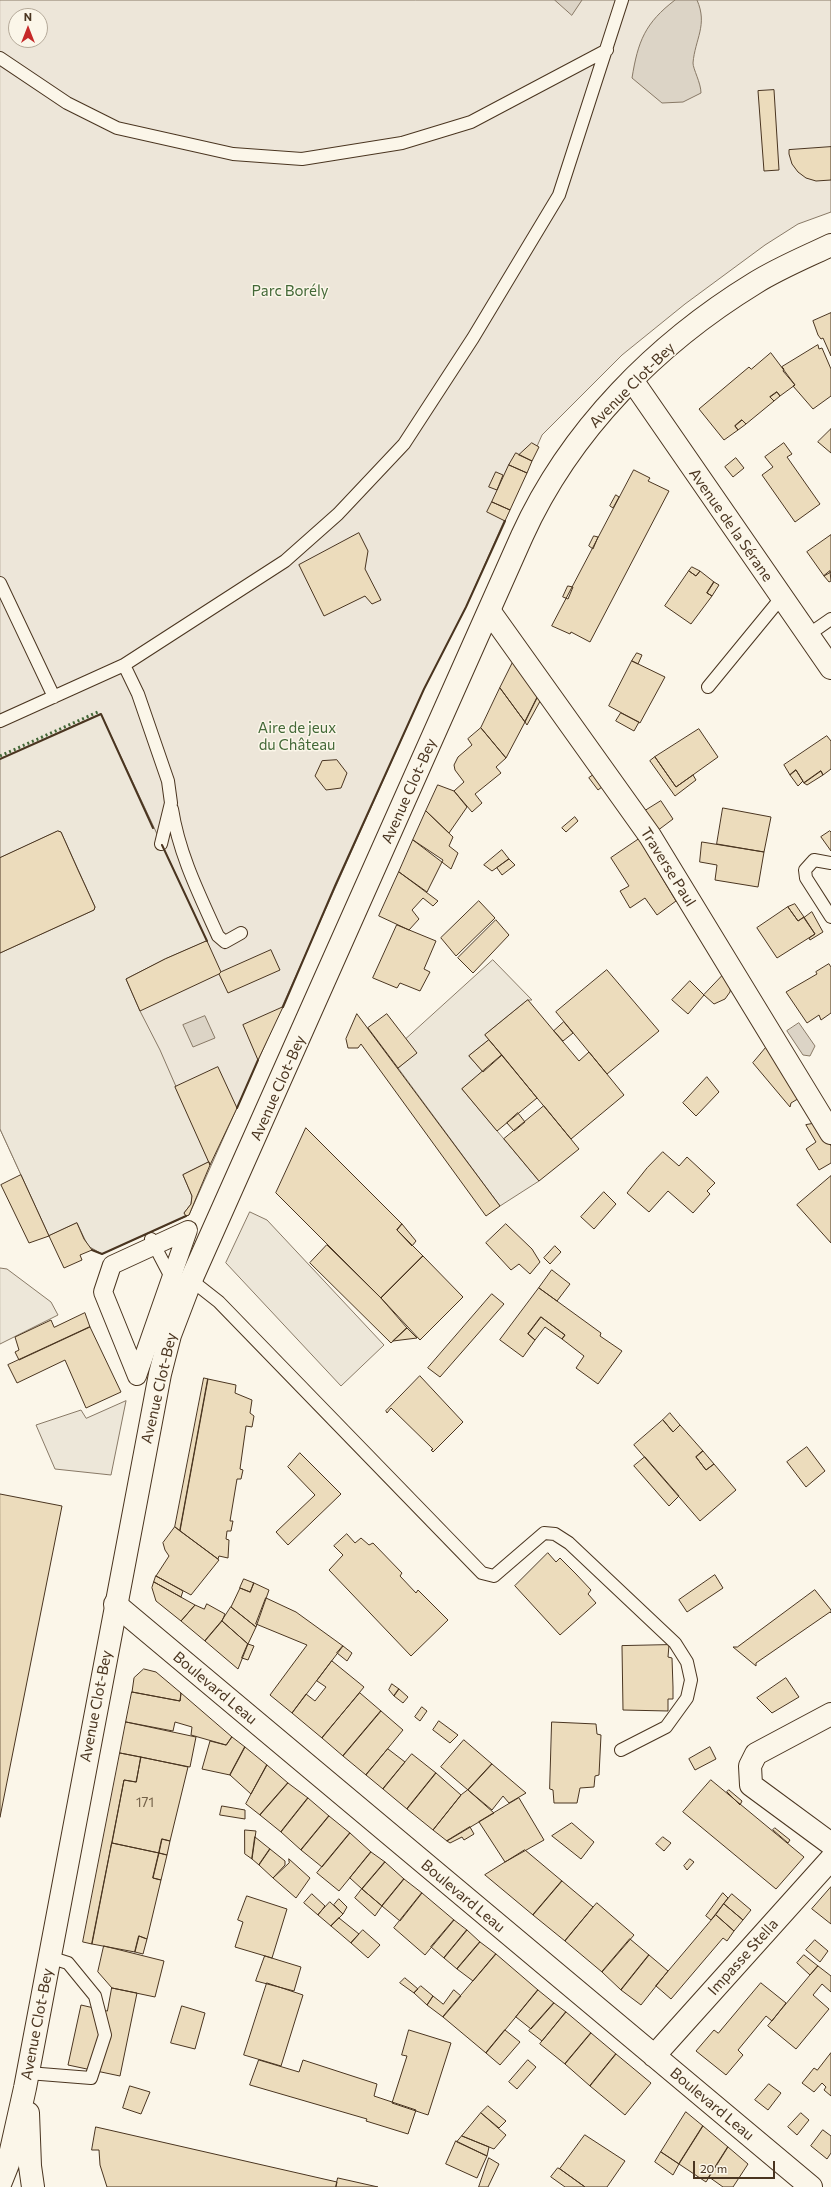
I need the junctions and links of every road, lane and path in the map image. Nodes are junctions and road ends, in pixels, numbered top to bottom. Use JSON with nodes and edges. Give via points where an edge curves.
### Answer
{"nodes":[{"id":1,"x":622,"y":0,"type":"edge"},
{"id":2,"x":607,"y":50,"type":"junction"},
{"id":3,"x":0,"y":58,"type":"edge"},
{"id":4,"x":831,"y":245,"type":"edge"},
{"id":5,"x":632,"y":380,"type":"junction"},
{"id":6,"x":0,"y":583,"type":"edge"},
{"id":7,"x":781,"y":598,"type":"junction"},
{"id":8,"x":490,"y":612,"type":"junction"},
{"id":9,"x":831,"y":620,"type":"edge"},
{"id":10,"x":808,"y":635,"type":"junction"},
{"id":11,"x":124,"y":665,"type":"junction"},
{"id":12,"x":831,"y":668,"type":"edge"},
{"id":13,"x":708,"y":687,"type":"dead end"},
{"id":14,"x":54,"y":697,"type":"junction"},
{"id":15,"x":0,"y":722,"type":"edge"},
{"id":16,"x":171,"y":804,"type":"junction"},
{"id":17,"x":161,"y":844,"type":"dead end"},
{"id":18,"x":831,"y":863,"type":"edge"},
{"id":19,"x":831,"y":917,"type":"edge"},
{"id":20,"x":241,"y":933,"type":"dead end"},
{"id":21,"x":831,"y":1133,"type":"edge"},
{"id":22,"x":153,"y":1242,"type":"junction"},
{"id":23,"x":182,"y":1286,"type":"junction"},
{"id":24,"x":115,"y":1604,"type":"junction"},
{"id":25,"x":831,"y":1714,"type":"edge"},
{"id":26,"x":621,"y":1750,"type":"dead end"},
{"id":27,"x":831,"y":1844,"type":"edge"},
{"id":28,"x":831,"y":1859,"type":"edge"},
{"id":29,"x":49,"y":1957,"type":"junction"},
{"id":30,"x":654,"y":2056,"type":"junction"},
{"id":31,"x":27,"y":2080,"type":"junction"},
{"id":32,"x":0,"y":2184,"type":"edge"},
{"id":33,"x":33,"y":2187,"type":"edge"},
{"id":34,"x":811,"y":2187,"type":"edge"}],
"edges":[{"from":1,"to":2,"type":"lane"},
{"from":2,"to":3,"type":"lane","via":[[471,122],[402,143],[302,159],[233,154],[117,128],[67,103]]},
{"from":2,"to":11,"type":"lane","via":[[559,195],[473,338],[404,444],[338,514],[285,561]]},
{"from":4,"to":5,"type":"street","name":"Avenue Clot-Bey","via":[[757,282],[720,305]]},
{"from":5,"to":7,"type":"street","name":"Avenue de la Sérane"},
{"from":5,"to":8,"type":"street","name":"Avenue Clot-Bey","via":[[583,435],[552,479],[534,509]]},
{"from":6,"to":14,"type":"lane"},
{"from":7,"to":10,"type":"street","name":"Avenue de la Sérane"},
{"from":7,"to":13,"type":"lane"},
{"from":8,"to":21,"type":"street","name":"Traverse Paul","via":[[650,836]]},
{"from":8,"to":23,"type":"street","name":"Avenue Clot-Bey"},
{"from":9,"to":10,"type":"lane"},
{"from":10,"to":12,"type":"street","name":"Avenue de la Sérane"},
{"from":11,"to":14,"type":"lane"},
{"from":11,"to":16,"type":"lane","via":[[138,694],[168,781]]},
{"from":14,"to":15,"type":"lane"},
{"from":16,"to":17,"type":"lane"},
{"from":16,"to":20,"type":"lane","via":[[176,836],[192,880],[218,936],[225,942]]},
{"from":18,"to":19,"type":"lane","via":[[814,860],[805,870],[806,878]]},
{"from":22,"to":23,"type":"lane"},
{"from":22,"to":23,"type":"street","via":[[188,1230]]},
{"from":22,"to":23,"type":"street","via":[[112,1265],[103,1292],[137,1376]]},
{"from":23,"to":24,"type":"street","name":"Avenue Clot-Bey","via":[[160,1374]]},
{"from":23,"to":26,"type":"lane","via":[[219,1302],[482,1573],[494,1576],[544,1533],[555,1534],[568,1543],[675,1643],[688,1662],[691,1680],[687,1698],[666,1727]]},
{"from":24,"to":29,"type":"street","name":"Avenue Clot-Bey"},
{"from":24,"to":30,"type":"street","name":"Boulevard Leau"},
{"from":25,"to":27,"type":"street","via":[[756,1754],[750,1766],[751,1784]]},
{"from":28,"to":30,"type":"street","name":"Impasse Stella"},
{"from":29,"to":31,"type":"street","name":"Avenue Clot-Bey"},
{"from":29,"to":31,"type":"lane","via":[[68,1963],[95,1996],[105,2035],[91,2078]]},
{"from":30,"to":34,"type":"street","name":"Boulevard Leau"},
{"from":31,"to":32,"type":"street","name":"Avenue Clot-Bey","via":[[8,2164]]},
{"from":31,"to":33,"type":"street","name":"Avenue Clot-Bey"}]}
